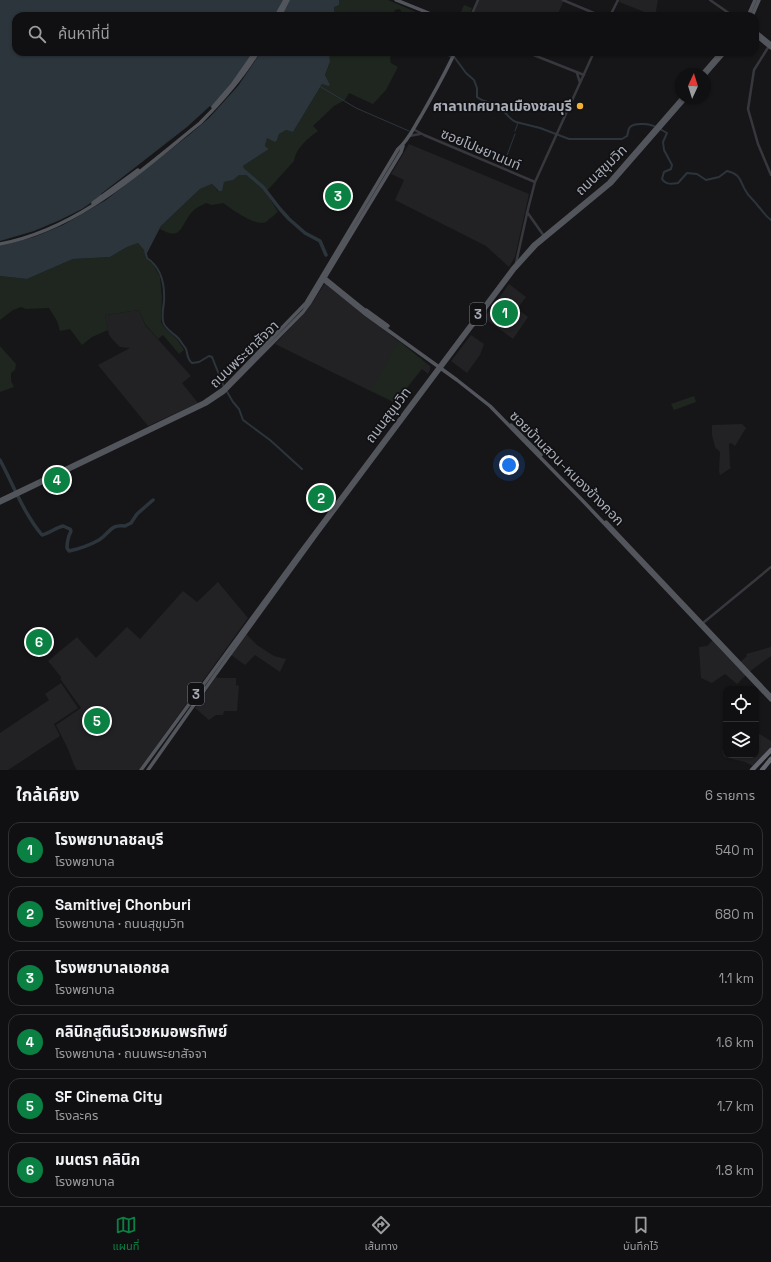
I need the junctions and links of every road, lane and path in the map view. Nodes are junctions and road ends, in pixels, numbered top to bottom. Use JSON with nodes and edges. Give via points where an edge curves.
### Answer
{"nodes":[{"id":1,"x":285,"y":0,"type":"edge"},
{"id":2,"x":288,"y":0,"type":"edge"},
{"id":3,"x":396,"y":0,"type":"edge"},
{"id":4,"x":478,"y":0,"type":"edge"},
{"id":5,"x":563,"y":0,"type":"edge"},
{"id":6,"x":618,"y":0,"type":"edge"},
{"id":7,"x":710,"y":0,"type":"edge"},
{"id":8,"x":755,"y":0,"type":"edge"},
{"id":9,"x":759,"y":0,"type":"edge"},
{"id":10,"x":278,"y":12,"type":"edge"},
{"id":11,"x":282,"y":12,"type":"edge"},
{"id":12,"x":426,"y":12,"type":"edge"},
{"id":13,"x":473,"y":12,"type":"edge"},
{"id":14,"x":592,"y":12,"type":"edge"},
{"id":15,"x":612,"y":12,"type":"edge"},
{"id":16,"x":727,"y":12,"type":"edge"},
{"id":17,"x":750,"y":12,"type":"edge"},
{"id":18,"x":754,"y":12,"type":"edge"},
{"id":19,"x":759,"y":35,"type":"edge"},
{"id":20,"x":759,"y":38,"type":"edge"},
{"id":21,"x":770,"y":46,"type":"edge"},
{"id":22,"x":252,"y":56,"type":"edge"},
{"id":23,"x":255,"y":56,"type":"edge"},
{"id":24,"x":453,"y":56,"type":"edge"},
{"id":25,"x":536,"y":56,"type":"edge"},
{"id":26,"x":592,"y":56,"type":"edge"},
{"id":27,"x":718,"y":56,"type":"edge"},
{"id":28,"x":722,"y":56,"type":"edge"},
{"id":29,"x":587,"y":68,"type":"junction"},
{"id":30,"x":707,"y":68,"type":"edge"},
{"id":31,"x":711,"y":68,"type":"edge"},
{"id":32,"x":578,"y":73,"type":"junction"},
{"id":33,"x":584,"y":76,"type":"junction"},
{"id":34,"x":580,"y":84,"type":"junction"},
{"id":35,"x":677,"y":104,"type":"edge"},
{"id":36,"x":680,"y":104,"type":"edge"},
{"id":37,"x":659,"y":127,"type":"junction"},
{"id":38,"x":413,"y":129,"type":"junction"},
{"id":39,"x":420,"y":134,"type":"junction"},
{"id":40,"x":408,"y":136,"type":"junction"},
{"id":41,"x":771,"y":175,"type":"edge"},
{"id":42,"x":535,"y":182,"type":"junction"},
{"id":43,"x":527,"y":212,"type":"junction"},
{"id":44,"x":545,"y":236,"type":"junction"},
{"id":45,"x":0,"y":243,"type":"edge"},
{"id":46,"x":516,"y":263,"type":"junction"},
{"id":47,"x":324,"y":279,"type":"junction"},
{"id":48,"x":365,"y":312,"type":"junction"},
{"id":49,"x":440,"y":367,"type":"junction"},
{"id":50,"x":512,"y":428,"type":"junction"},
{"id":51,"x":0,"y":502,"type":"edge"},
{"id":52,"x":771,"y":567,"type":"edge"},
{"id":53,"x":271,"y":595,"type":"junction"},
{"id":54,"x":701,"y":624,"type":"junction"},
{"id":55,"x":771,"y":696,"type":"edge"},
{"id":56,"x":771,"y":700,"type":"edge"},
{"id":57,"x":158,"y":747,"type":"junction"},
{"id":58,"x":162,"y":750,"type":"junction"},
{"id":59,"x":771,"y":751,"type":"edge"},
{"id":60,"x":771,"y":759,"type":"edge"},
{"id":61,"x":771,"y":762,"type":"edge"},
{"id":62,"x":141,"y":770,"type":"edge"},
{"id":63,"x":148,"y":770,"type":"edge"},
{"id":64,"x":752,"y":770,"type":"edge"},
{"id":65,"x":757,"y":770,"type":"edge"},
{"id":66,"x":763,"y":770,"type":"edge"}],
"edges":[{"from":1,"to":10,"type":"main road"},
{"from":2,"to":11,"type":"main road"},
{"from":3,"to":12,"type":"main road"},
{"from":4,"to":13,"type":"street"},
{"from":5,"to":14,"type":"street"},
{"from":6,"to":15,"type":"street"},
{"from":7,"to":16,"type":"street"},
{"from":8,"to":17,"type":"main road"},
{"from":9,"to":18,"type":"main road"},
{"from":19,"to":21,"type":"main road"},
{"from":20,"to":21,"type":"main road"},
{"from":21,"to":41,"type":"street","via":[[754,70],[748,109],[758,144]]},
{"from":22,"to":45,"type":"main road","via":[[211,109],[108,193],[60,221]]},
{"from":23,"to":45,"type":"main road","via":[[234,87],[200,123],[110,195],[61,224],[25,238]]},
{"from":24,"to":38,"type":"main road","name":"ถนนพระยาสัจจา"},
{"from":25,"to":32,"type":"street"},
{"from":26,"to":29,"type":"street"},
{"from":27,"to":30,"type":"main road"},
{"from":28,"to":31,"type":"main road"},
{"from":29,"to":32,"type":"street","via":[[584,72]]},
{"from":29,"to":33,"type":"street"},
{"from":32,"to":33,"type":"street"},
{"from":32,"to":34,"type":"street"},
{"from":33,"to":34,"type":"street"},
{"from":34,"to":42,"type":"street"},
{"from":35,"to":37,"type":"main road","name":"ถนนสุขุมวิท"},
{"from":36,"to":37,"type":"main road","name":"ถนนสุขุมวิท"},
{"from":37,"to":44,"type":"main road","name":"ถนนสุขุมวิท","number":"3","via":[[604,191]]},
{"from":38,"to":39,"type":"street","name":"ซอยโปษยานนท์"},
{"from":38,"to":40,"type":"main road","name":"ถนนพระยาสัจจา"},
{"from":39,"to":40,"type":"street","name":"ซอยโปษยานนท์"},
{"from":39,"to":42,"type":"street","name":"ซอยโปษยานนท์"},
{"from":40,"to":47,"type":"main road","name":"ถนนพระยาสัจจา"},
{"from":42,"to":43,"type":"street"},
{"from":43,"to":44,"type":"street"},
{"from":43,"to":46,"type":"street"},
{"from":44,"to":46,"type":"main road","name":"ถนนสุขุมวิท","number":"3"},
{"from":44,"to":49,"type":"main road","name":"ถนนสุขุมวิท","number":"3","via":[[515,269]]},
{"from":46,"to":49,"type":"main road","name":"ถนนสุขุมวิท","number":"3"},
{"from":47,"to":48,"type":"main road"},
{"from":47,"to":51,"type":"main road","name":"ถนนพระยาสัจจา","via":[[300,310],[224,390]]},
{"from":48,"to":49,"type":"main road"},
{"from":48,"to":50,"type":"main road","name":"ซอยบ้านสวน-หนองข้างคอก","via":[[490,406]]},
{"from":49,"to":50,"type":"main road","via":[[488,402]]},
{"from":49,"to":53,"type":"main road","name":"ถนนสุขุมวิท","number":"3"},
{"from":50,"to":54,"type":"main road","name":"ซอยบ้านสวน-หนองข้างคอก"},
{"from":52,"to":54,"type":"street"},
{"from":53,"to":57,"type":"main road","name":"ถนนสุขุมวิท","number":"3"},
{"from":53,"to":58,"type":"main road","name":"ถนนสุขุมวิท","number":"3"},
{"from":54,"to":55,"type":"main road","name":"ซอยบ้านสวน-หนองข้างคอก"},
{"from":54,"to":56,"type":"main road","name":"ซอยบ้านสวน-หนองข้างคอก"},
{"from":57,"to":58,"type":"main road"},
{"from":57,"to":62,"type":"main road","name":"ถนนสุขุมวิท","number":"3"},
{"from":58,"to":63,"type":"main road","name":"ถนนสุขุมวิท","number":"3"},
{"from":59,"to":64,"type":"highway"},
{"from":59,"to":65,"type":"highway"},
{"from":60,"to":66,"type":"highway"},
{"from":61,"to":66,"type":"highway"}]}
